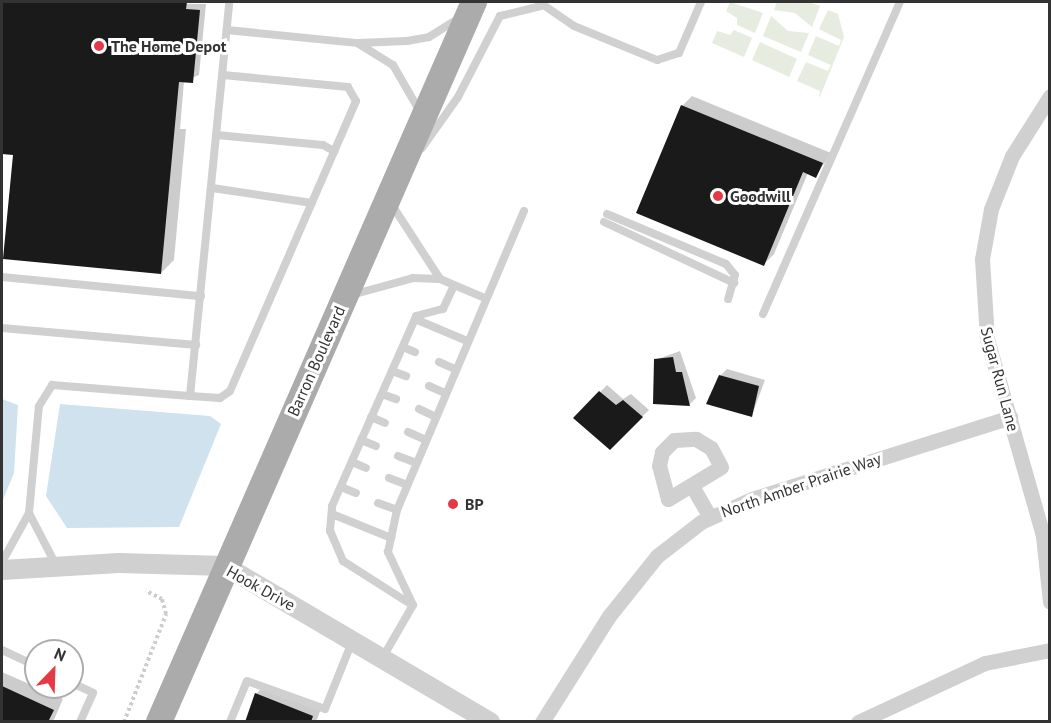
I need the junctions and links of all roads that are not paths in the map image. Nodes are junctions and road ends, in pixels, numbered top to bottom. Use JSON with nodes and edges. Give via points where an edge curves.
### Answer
{"nodes":[{"id":1,"x":230,"y":2,"type":"edge"},
{"id":2,"x":701,"y":2,"type":"edge"},
{"id":3,"x":900,"y":2,"type":"edge"},
{"id":4,"x":540,"y":4,"type":"edge"},
{"id":5,"x":472,"y":6,"type":"edge"},
{"id":6,"x":227,"y":30,"type":"junction"},
{"id":7,"x":358,"y":43,"type":"junction"},
{"id":8,"x":223,"y":75,"type":"junction"},
{"id":9,"x":1050,"y":96,"type":"edge"},
{"id":10,"x":424,"y":120,"type":"junction"},
{"id":11,"x":217,"y":135,"type":"junction"},
{"id":12,"x":334,"y":151,"type":"junction"},
{"id":13,"x":212,"y":188,"type":"junction"},
{"id":14,"x":390,"y":195,"type":"junction"},
{"id":15,"x":312,"y":203,"type":"junction"},
{"id":16,"x":524,"y":211,"type":"dead end"},
{"id":17,"x":605,"y":218,"type":"dead end"},
{"id":18,"x":2,"y":277,"type":"edge"},
{"id":19,"x":440,"y":279,"type":"junction"},
{"id":20,"x":454,"y":285,"type":"junction"},
{"id":21,"x":201,"y":296,"type":"junction"},
{"id":22,"x":485,"y":298,"type":"junction"},
{"id":23,"x":728,"y":298,"type":"dead end"},
{"id":24,"x":343,"y":301,"type":"junction"},
{"id":25,"x":763,"y":314,"type":"dead end"},
{"id":26,"x":415,"y":319,"type":"junction"},
{"id":27,"x":2,"y":328,"type":"edge"},
{"id":28,"x":467,"y":341,"type":"junction"},
{"id":29,"x":196,"y":345,"type":"junction"},
{"id":30,"x":403,"y":347,"type":"junction"},
{"id":31,"x":415,"y":352,"type":"dead end"},
{"id":32,"x":439,"y":362,"type":"dead end"},
{"id":33,"x":455,"y":369,"type":"junction"},
{"id":34,"x":392,"y":371,"type":"junction"},
{"id":35,"x":406,"y":376,"type":"dead end"},
{"id":36,"x":429,"y":386,"type":"dead end"},
{"id":37,"x":445,"y":393,"type":"junction"},
{"id":38,"x":382,"y":394,"type":"junction"},
{"id":39,"x":190,"y":396,"type":"junction"},
{"id":40,"x":396,"y":399,"type":"dead end"},
{"id":41,"x":419,"y":409,"type":"dead end"},
{"id":42,"x":372,"y":417,"type":"junction"},
{"id":43,"x":436,"y":417,"type":"junction"},
{"id":44,"x":1010,"y":417,"type":"junction"},
{"id":45,"x":385,"y":423,"type":"dead end"},
{"id":46,"x":408,"y":432,"type":"dead end"},
{"id":47,"x":361,"y":440,"type":"junction"},
{"id":48,"x":426,"y":440,"type":"junction"},
{"id":49,"x":376,"y":446,"type":"dead end"},
{"id":50,"x":398,"y":456,"type":"dead end"},
{"id":51,"x":352,"y":462,"type":"junction"},
{"id":52,"x":416,"y":463,"type":"junction"},
{"id":53,"x":366,"y":468,"type":"dead end"},
{"id":54,"x":389,"y":478,"type":"dead end"},
{"id":55,"x":407,"y":485,"type":"junction"},
{"id":56,"x":692,"y":486,"type":"dead end"},
{"id":57,"x":341,"y":487,"type":"junction"},
{"id":58,"x":356,"y":493,"type":"dead end"},
{"id":59,"x":378,"y":503,"type":"dead end"},
{"id":60,"x":397,"y":510,"type":"junction"},
{"id":61,"x":29,"y":513,"type":"junction"},
{"id":62,"x":332,"y":514,"type":"junction"},
{"id":63,"x":710,"y":517,"type":"junction"},
{"id":64,"x":391,"y":538,"type":"junction"},
{"id":65,"x":2,"y":562,"type":"edge"},
{"id":66,"x":225,"y":566,"type":"junction"},
{"id":67,"x":57,"y":567,"type":"junction"},
{"id":68,"x":2,"y":570,"type":"edge"},
{"id":69,"x":1050,"y":602,"type":"edge"},
{"id":70,"x":413,"y":605,"type":"junction"},
{"id":71,"x":353,"y":640,"type":"junction"},
{"id":72,"x":2,"y":650,"type":"edge"},
{"id":73,"x":1050,"y":650,"type":"edge"},
{"id":74,"x":383,"y":657,"type":"junction"},
{"id":75,"x":24,"y":660,"type":"edge"},
{"id":76,"x":84,"y":689,"type":"edge"},
{"id":77,"x":160,"y":721,"type":"edge"},
{"id":78,"x":81,"y":722,"type":"edge"},
{"id":79,"x":230,"y":722,"type":"edge"},
{"id":80,"x":490,"y":722,"type":"edge"},
{"id":81,"x":542,"y":722,"type":"edge"},
{"id":82,"x":858,"y":722,"type":"edge"}],
"edges":[{"from":1,"to":6,"type":"lane"},
{"from":2,"to":4,"type":"lane","via":[[679,53],[657,60],[574,26]]},
{"from":3,"to":25,"type":"lane"},
{"from":4,"to":14,"type":"lane","via":[[500,16],[458,97]]},
{"from":5,"to":7,"type":"lane","via":[[429,37]]},
{"from":5,"to":10,"type":"main road","name":"Barron Boulevard"},
{"from":6,"to":7,"type":"lane"},
{"from":6,"to":8,"type":"lane"},
{"from":7,"to":10,"type":"lane","via":[[393,64]]},
{"from":8,"to":11,"type":"lane"},
{"from":8,"to":12,"type":"lane","via":[[348,87],[356,101]]},
{"from":9,"to":44,"type":"street","name":"Sugar Run Lane","via":[[1012,156],[995,198],[982,258],[987,339]]},
{"from":10,"to":14,"type":"main road","name":"Barron Boulevard"},
{"from":11,"to":12,"type":"lane","via":[[322,145]]},
{"from":11,"to":13,"type":"lane"},
{"from":12,"to":15,"type":"lane"},
{"from":13,"to":15,"type":"lane"},
{"from":13,"to":21,"type":"lane"},
{"from":14,"to":19,"type":"lane"},
{"from":14,"to":24,"type":"main road","name":"Barron Boulevard"},
{"from":15,"to":39,"type":"lane","via":[[230,390],[220,398]]},
{"from":16,"to":22,"type":"lane"},
{"from":17,"to":23,"type":"lane","via":[[726,264],[735,275]]},
{"from":18,"to":21,"type":"lane"},
{"from":19,"to":20,"type":"lane"},
{"from":19,"to":24,"type":"lane","via":[[387,283]]},
{"from":20,"to":22,"type":"lane"},
{"from":20,"to":26,"type":"lane","via":[[443,309]]},
{"from":21,"to":29,"type":"lane"},
{"from":22,"to":28,"type":"lane"},
{"from":24,"to":66,"type":"main road","name":"Barron Boulevard"},
{"from":26,"to":28,"type":"lane"},
{"from":26,"to":30,"type":"lane"},
{"from":27,"to":29,"type":"lane"},
{"from":28,"to":33,"type":"lane"},
{"from":29,"to":39,"type":"lane"},
{"from":30,"to":31,"type":"lane"},
{"from":30,"to":34,"type":"lane"},
{"from":32,"to":33,"type":"lane"},
{"from":33,"to":37,"type":"lane"},
{"from":34,"to":35,"type":"lane"},
{"from":34,"to":38,"type":"lane"},
{"from":36,"to":37,"type":"lane"},
{"from":37,"to":43,"type":"lane"},
{"from":38,"to":40,"type":"lane"},
{"from":38,"to":42,"type":"lane"},
{"from":39,"to":61,"type":"lane","via":[[52,385],[39,406]]},
{"from":41,"to":43,"type":"lane"},
{"from":42,"to":45,"type":"lane"},
{"from":42,"to":47,"type":"lane"},
{"from":43,"to":48,"type":"lane"},
{"from":44,"to":63,"type":"street","name":"North Amber Prairie Way","via":[[752,499]]},
{"from":44,"to":69,"type":"street","name":"Sugar Run Lane","via":[[1043,536]]},
{"from":46,"to":48,"type":"lane"},
{"from":47,"to":49,"type":"lane"},
{"from":47,"to":51,"type":"lane"},
{"from":48,"to":52,"type":"lane"},
{"from":50,"to":52,"type":"lane"},
{"from":51,"to":53,"type":"lane"},
{"from":51,"to":57,"type":"lane"},
{"from":52,"to":55,"type":"lane"},
{"from":54,"to":55,"type":"lane"},
{"from":55,"to":60,"type":"lane"},
{"from":56,"to":63,"type":"street"},
{"from":57,"to":58,"type":"lane"},
{"from":57,"to":62,"type":"lane"},
{"from":59,"to":60,"type":"lane"},
{"from":60,"to":64,"type":"lane"},
{"from":61,"to":65,"type":"lane"},
{"from":61,"to":67,"type":"lane"},
{"from":62,"to":64,"type":"lane"},
{"from":62,"to":70,"type":"lane","via":[[330,531],[343,561]]},
{"from":63,"to":81,"type":"street","name":"North Amber Prairie Way","via":[[657,556],[609,616]]},
{"from":64,"to":70,"type":"lane","via":[[388,552]]},
{"from":66,"to":67,"type":"street","name":"Hook Drive"},
{"from":66,"to":71,"type":"street","name":"Hook Drive"},
{"from":66,"to":77,"type":"main road","name":"Barron Boulevard"},
{"from":67,"to":68,"type":"street","name":"Hook Drive"},
{"from":70,"to":74,"type":"lane"},
{"from":71,"to":74,"type":"street","name":"Hook Drive"},
{"from":71,"to":79,"type":"lane","via":[[326,709],[247,681]]},
{"from":72,"to":75,"type":"lane"},
{"from":73,"to":82,"type":"street","via":[[985,663]]},
{"from":74,"to":80,"type":"street","name":"Hook Drive"},
{"from":76,"to":78,"type":"lane","via":[[93,693]]}]}
